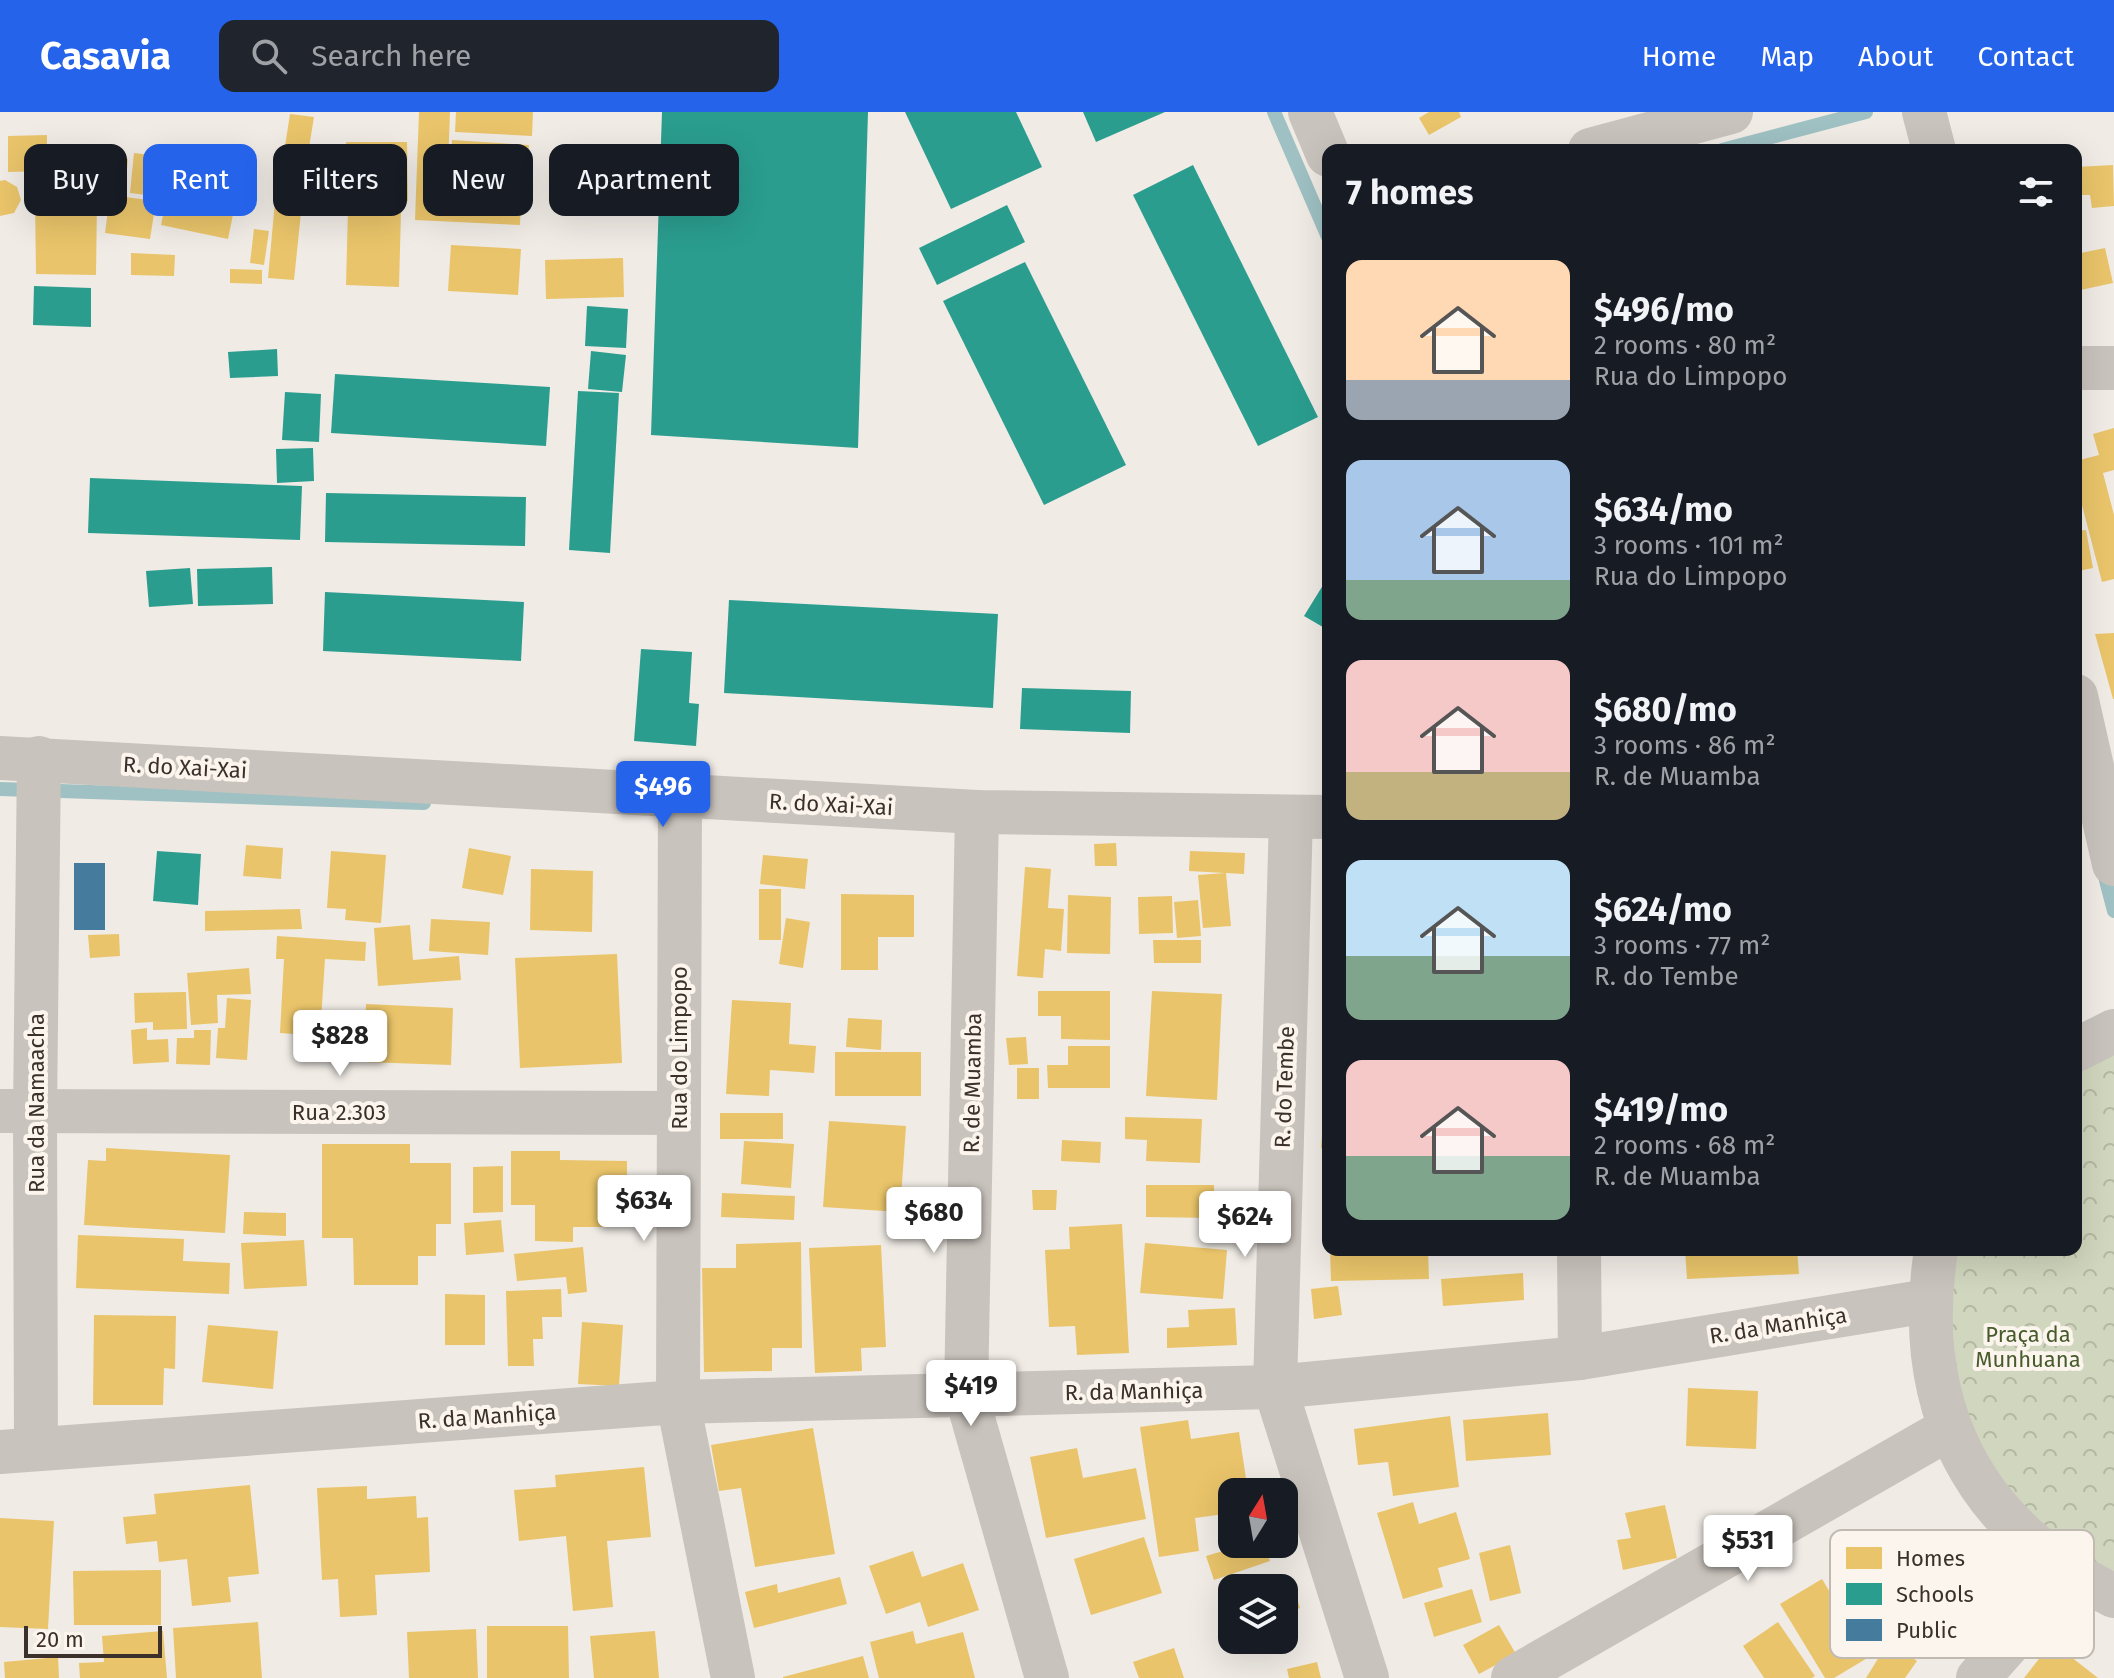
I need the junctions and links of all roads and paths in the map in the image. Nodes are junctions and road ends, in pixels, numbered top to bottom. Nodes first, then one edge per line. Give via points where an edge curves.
1 (1310, 112) edge
2 (1731, 112) edge
3 (1924, 112) edge
4 (1323, 144) edge
5 (1612, 144) edge
6 (1932, 144) edge
7 (2082, 368) edge
8 (2114, 368) edge
9 (2082, 723) edge
10 (20, 758) edge
11 (680, 796) junction
12 (977, 812) junction
13 (1310, 817) edge
14 (2114, 864) edge
15 (2114, 1031) edge
16 (2082, 1047) edge
17 (17, 1112) edge
18 (679, 1113) junction
19 (1579, 1256) edge
20 (1935, 1256) edge
21 (1928, 1301) junction
22 (1580, 1358) junction
23 (1275, 1387) junction
24 (966, 1394) junction
25 (678, 1402) junction
26 (1950, 1428) junction
27 (18, 1450) edge
28 (2016, 1530) edge
29 (2094, 1586) edge
30 (2114, 1596) edge
31 (1996, 1658) edge
32 (733, 1678) edge
33 (1047, 1678) edge
34 (1367, 1678) edge
35 (1513, 1678) edge
36 (1978, 1678) edge

1 - 4 street
2 - 5 street
3 - 6 street
7 - 8 street
9 - 14 street
10 - 11 street, R. do Xai-Xai
10 - 17 street, Rua da Namaacha
11 - 12 street, R. do Xai-Xai
11 - 18 street, Rua do Limpopo
12 - 13 street, R. do Xai-Xai
12 - 24 street, R. de Muamba
13 - 23 street, R. do Tembe
15 - 16 street
17 - 18 street, Rua 2.303
17 - 27 street, Rua da Namaacha
18 - 25 street, Rua do Limpopo
19 - 22 street
20 - 21 street
21 - 22 street, R. da Manhiça
21 - 26 street via 1932,1366
22 - 23 street, R. da Manhiça
23 - 24 street, R. da Manhiça
23 - 34 street, R. do Tembe
24 - 25 street, R. da Manhiça
24 - 33 street, R. de Muamba
25 - 27 street, R. da Manhiça
25 - 32 street, Rua do Limpopo
26 - 28 street via 1990,1498
26 - 35 street
29 - 30 street
31 - 36 street

